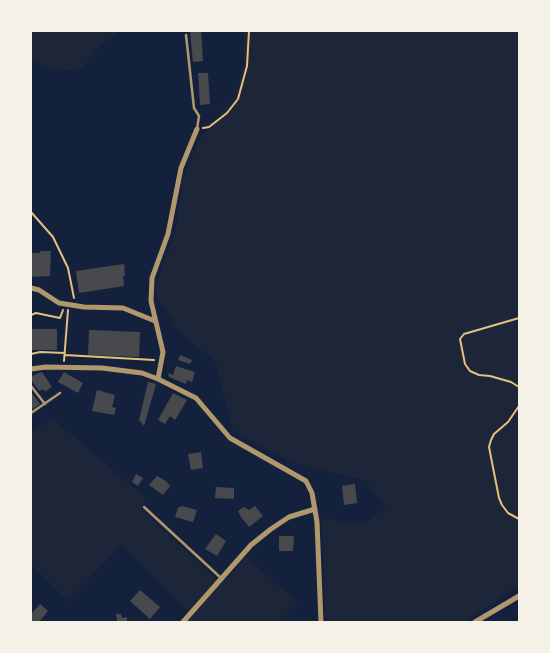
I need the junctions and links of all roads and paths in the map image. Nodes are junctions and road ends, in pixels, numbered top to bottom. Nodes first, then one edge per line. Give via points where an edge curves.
1 (249, 31) edge
2 (186, 35) dead end
3 (197, 129) junction
4 (31, 212) edge
5 (31, 288) edge
6 (70, 307) junction
7 (31, 315) edge
8 (519, 318) edge
9 (155, 321) junction
10 (31, 354) edge
11 (65, 354) junction
12 (162, 361) junction
13 (64, 367) junction
14 (31, 369) edge
15 (158, 378) junction
16 (31, 386) edge
17 (519, 387) edge
18 (60, 393) dead end
19 (45, 404) junction
20 (519, 406) edge
21 (31, 413) edge
22 (144, 507) dead end
23 (315, 509) junction
24 (519, 520) edge
25 (221, 578) junction
26 (519, 596) edge
27 (183, 622) edge
28 (321, 622) edge
29 (475, 622) edge

1 - 3 path via 247,66 238,99 209,127
2 - 3 lane via 194,108 199,116
3 - 9 street via 182,162 168,234 152,278
4 - 6 path via 53,237 68,268 72,280
5 - 6 street
6 - 7 path via 63,310 60,318 36,312
6 - 9 street via 122,308
6 - 11 path
8 - 17 path via 464,334 460,340 465,364 470,371
9 - 12 street via 163,352
10 - 11 path
11 - 12 path
11 - 13 path
12 - 15 street
13 - 14 street
13 - 15 street via 123,370
15 - 23 street via 196,398 237,443 306,481
16 - 19 lane
18 - 19 lane
19 - 21 lane
20 - 24 path via 494,434 490,448 499,498 508,512
22 - 25 lane
23 - 25 street via 295,515 271,529 246,549
23 - 28 street
25 - 27 street
26 - 29 street

